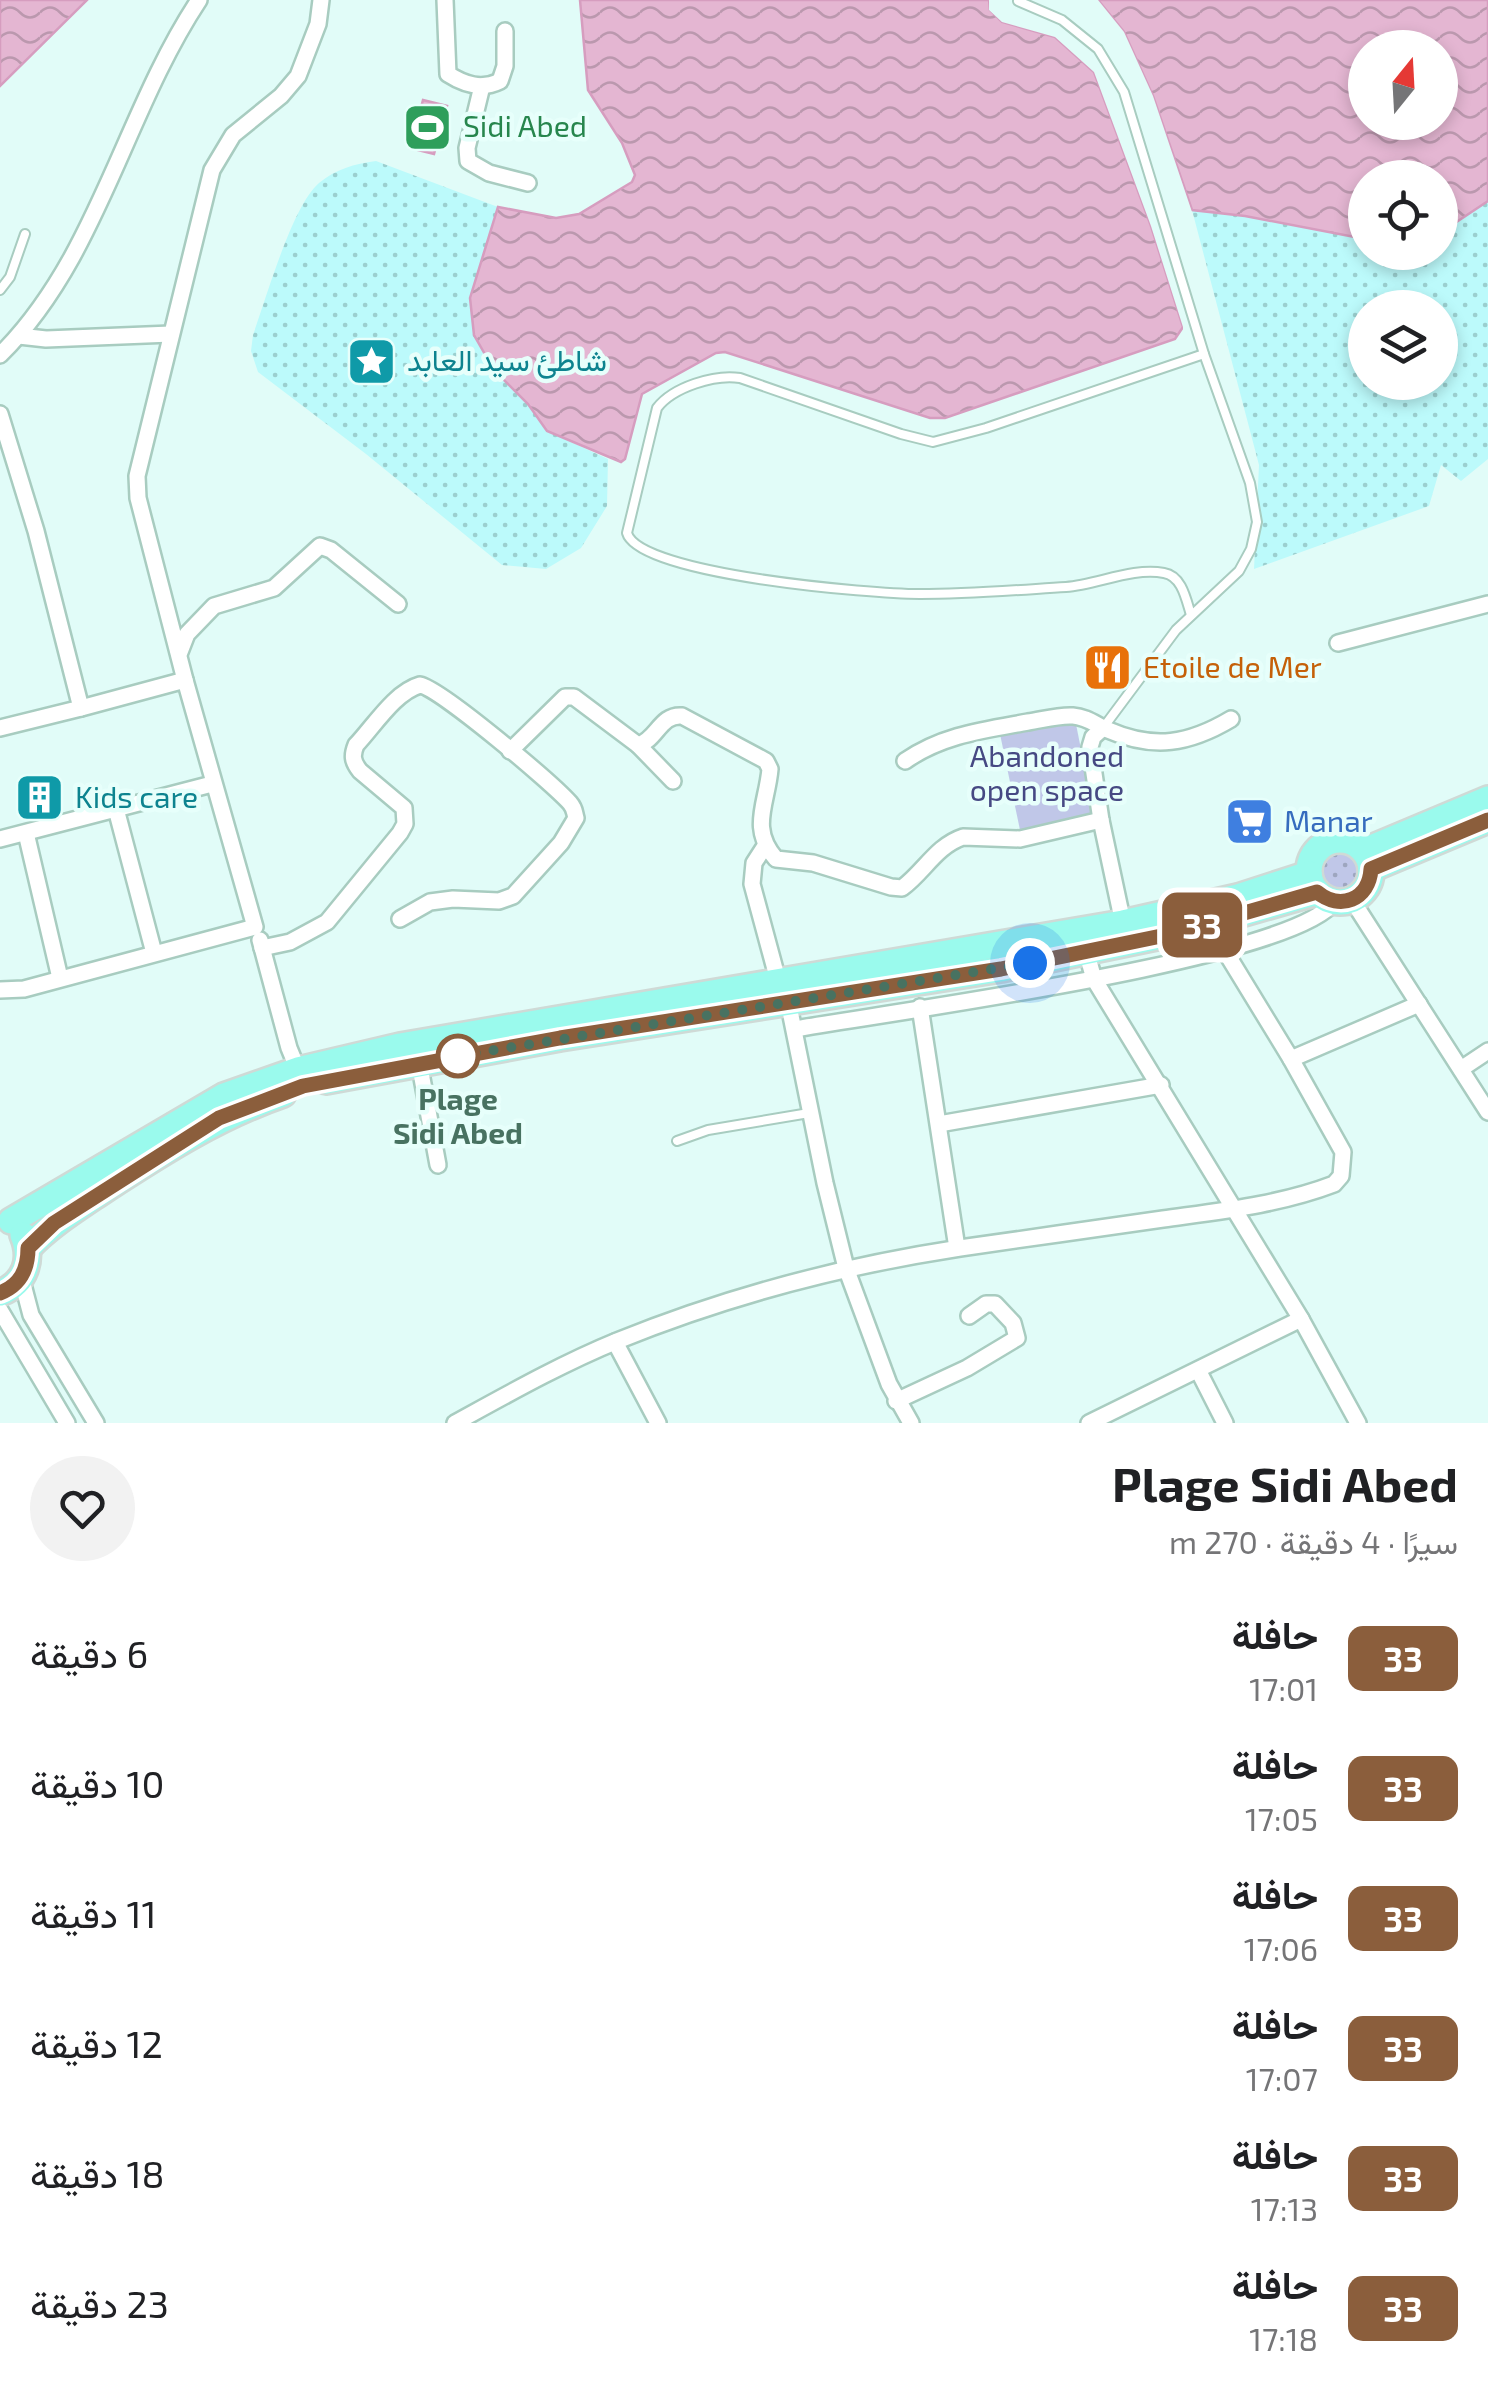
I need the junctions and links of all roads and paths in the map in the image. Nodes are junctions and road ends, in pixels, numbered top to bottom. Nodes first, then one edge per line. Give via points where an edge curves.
1 (199, 0) edge
2 (321, 0) edge
3 (445, 0) edge
4 (1018, 1) edge
5 (505, 30) dead end
6 (482, 86) junction
7 (528, 184) dead end
8 (25, 234) dead end
9 (0, 290) edge
10 (171, 334) junction
11 (11, 341) edge
12 (1204, 354) junction
13 (0, 355) edge
14 (0, 414) edge
15 (398, 604) dead end
16 (1488, 604) edge
17 (1191, 614) junction
18 (1338, 644) dead end
19 (180, 652) junction
20 (185, 680) junction
21 (81, 708) junction
22 (1231, 719) dead end
23 (0, 728) edge
24 (1103, 728) junction
25 (638, 745) junction
26 (510, 751) junction
27 (905, 761) dead end
28 (672, 781) dead end
29 (212, 784) junction
30 (1488, 799) edge
31 (116, 809) junction
32 (1101, 820) junction
33 (1488, 820) edge
34 (26, 833) junction
35 (0, 839) edge
36 (765, 846) junction
37 (1368, 860) junction
38 (1328, 892) junction
39 (400, 919) dead end
40 (1123, 923) junction
41 (255, 927) junction
42 (262, 948) junction
43 (1225, 951) junction
44 (1086, 952) junction
45 (154, 953) junction
46 (60, 978) junction
47 (1094, 979) junction
48 (0, 990) edge
49 (784, 992) junction
50 (1420, 1004) junction
51 (920, 1007) junction
52 (795, 1029) junction
53 (1488, 1051) edge
54 (1291, 1059) junction
55 (418, 1062) junction
56 (1461, 1069) junction
57 (298, 1070) junction
58 (1161, 1085) junction
59 (1488, 1112) edge
60 (810, 1113) junction
61 (939, 1124) junction
62 (677, 1141) dead end
63 (438, 1165) dead end
64 (1235, 1210) junction
65 (5, 1219) edge
66 (28, 1248) junction
67 (957, 1248) junction
68 (846, 1268) junction
69 (10, 1285) edge
70 (0, 1310) edge
71 (969, 1316) dead end
72 (1300, 1320) junction
73 (614, 1342) junction
74 (1198, 1370) junction
75 (896, 1400) junction
76 (67, 1423) edge
77 (96, 1423) edge
78 (454, 1423) edge
79 (658, 1423) edge
80 (911, 1423) edge
81 (1089, 1423) edge
82 (1226, 1423) edge
83 (1358, 1423) edge

1 - 11 street via 65,272
2 - 10 street via 298,76 233,136 212,170
3 - 6 street via 448,74
4 - 12 lane via 1062,20 1098,50 1124,92
5 - 6 street via 504,74
6 - 7 street via 468,161
8 - 9 lane
10 - 11 street
10 - 19 street via 137,476
11 - 13 street
12 - 17 lane via 1250,483 1257,522 1239,571
12 - 17 lane via 933,442 740,378 713,378 669,396 658,408 627,533 656,556 844,590 1072,587 1168,573 1179,581
14 - 21 street
15 - 19 street via 320,546 274,588 214,606
16 - 18 street
17 - 24 lane
19 - 20 street
20 - 21 street
20 - 29 street
21 - 23 street
22 - 24 street via 1185,741 1162,744
24 - 27 street via 1060,716 967,733
24 - 32 street via 1090,748
25 - 26 street via 565,697
25 - 28 street
25 - 36 street via 667,718 682,716 760,756 770,769 761,820
26 - 39 street via 574,808 572,829 513,896 430,902
26 - 42 street via 430,687 409,688 356,744 353,758 404,808 400,834 322,926
29 - 31 street
29 - 41 street
30 - 37 main road
31 - 34 street
31 - 45 street
32 - 36 street via 1020,839 955,840 902,888 776,859
32 - 40 street
33 - 37 main road
34 - 35 street
34 - 46 street
36 - 49 street via 752,884
37 - 38 main road via 1367,887
37 - 38 main road via 1347,841 1328,842 1313,855
38 - 40 main road via 1238,897
38 - 43 street via 1318,917
38 - 44 main road
38 - 50 street
40 - 49 main road
41 - 42 street
41 - 45 street
42 - 57 street
43 - 47 street
43 - 54 street
44 - 47 street
44 - 49 main road via 1001,969
45 - 46 street
46 - 48 street
47 - 51 street
47 - 58 street
49 - 52 street
49 - 55 main road
49 - 57 main road via 400,1046
50 - 54 street
50 - 56 street
51 - 52 street
51 - 61 street
52 - 60 street
53 - 56 street
54 - 64 street via 1343,1152 1341,1176 1321,1189
55 - 63 street
55 - 66 main road via 303,1086 219,1118 54,1223
56 - 59 street
57 - 65 main road via 224,1096
58 - 61 street
58 - 64 street
60 - 62 lane
60 - 68 street
61 - 67 street
64 - 67 street
64 - 72 street
65 - 66 main road
66 - 69 main road via 28,1260
67 - 68 street
68 - 73 street via 712,1305
68 - 75 street
69 - 77 street
70 - 76 street
71 - 75 street via 995,1304 1017,1338
72 - 74 street
72 - 83 street
73 - 78 street
73 - 79 street
74 - 81 street
74 - 82 street
75 - 80 street

